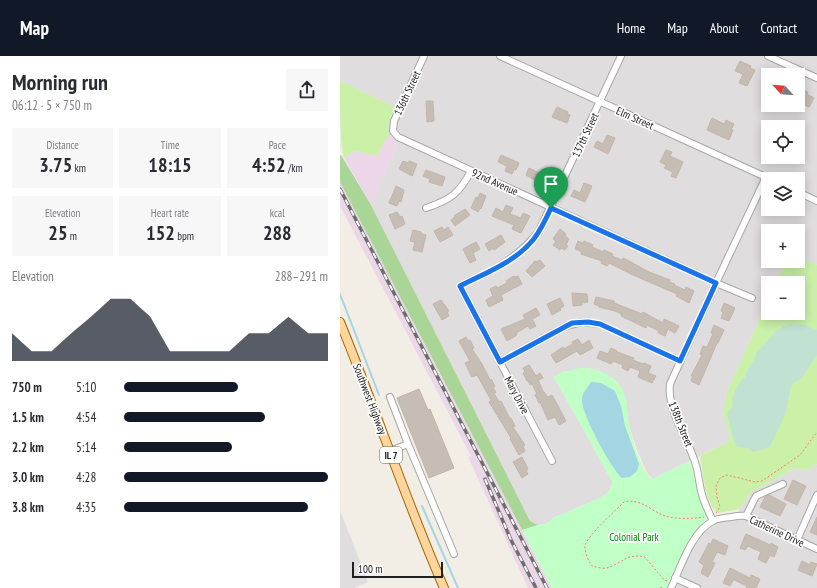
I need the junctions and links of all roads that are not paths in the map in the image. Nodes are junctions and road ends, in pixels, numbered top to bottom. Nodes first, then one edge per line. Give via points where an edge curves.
1 (424, 56) edge
2 (500, 56) edge
3 (621, 56) edge
4 (768, 56) edge
5 (817, 78) edge
6 (600, 102) junction
7 (394, 131) joint
8 (471, 171) junction
9 (761, 175) edge
10 (761, 192) edge
11 (805, 195) edge
12 (817, 201) edge
13 (426, 208) dead end
14 (551, 208) junction
15 (716, 283) junction
16 (460, 286) joint
17 (752, 298) dead end
18 (340, 322) edge
19 (680, 361) junction
20 (500, 362) junction
21 (390, 397) dead end
22 (408, 444) junction
23 (390, 451) junction
24 (552, 461) dead end
25 (783, 484) dead end
26 (817, 495) edge
27 (746, 516) junction
28 (712, 518) junction
29 (797, 540) junction
30 (817, 549) edge
31 (454, 554) dead end
32 (673, 583) edge
33 (444, 588) edge
34 (697, 588) edge

1 - 7 street, 136th Street via 396,116
2 - 6 street, Elm Street
3 - 6 street, 137th Street
4 - 5 street
6 - 9 street, Elm Street
6 - 14 street, 137th Street
7 - 8 street, 92nd Avenue via 400,139
8 - 13 street via 454,195
8 - 14 street, 92nd Avenue
10 - 15 street, 138th Street
11 - 12 street
14 - 15 street, 92nd Avenue
14 - 16 street, 137th Street via 539,231 522,250 505,263
15 - 17 street, 92nd Avenue
15 - 19 street, 138th Street
16 - 20 street, Mary Drive
18 - 23 main road, Southwest Highway / IL 7
19 - 20 street via 600,324 582,322 566,326
19 - 28 street, 138th Street via 670,384 670,399 696,464 703,498
20 - 24 street, Mary Drive
21 - 22 street
22 - 23 street
22 - 31 street
23 - 33 main road, Southwest Highway / IL 7
25 - 27 street via 756,496
26 - 29 street
27 - 28 street, Catherine Drive
27 - 29 street, Catherine Drive
28 - 32 street via 696,534
29 - 30 street, Catherine Drive
32 - 34 street

